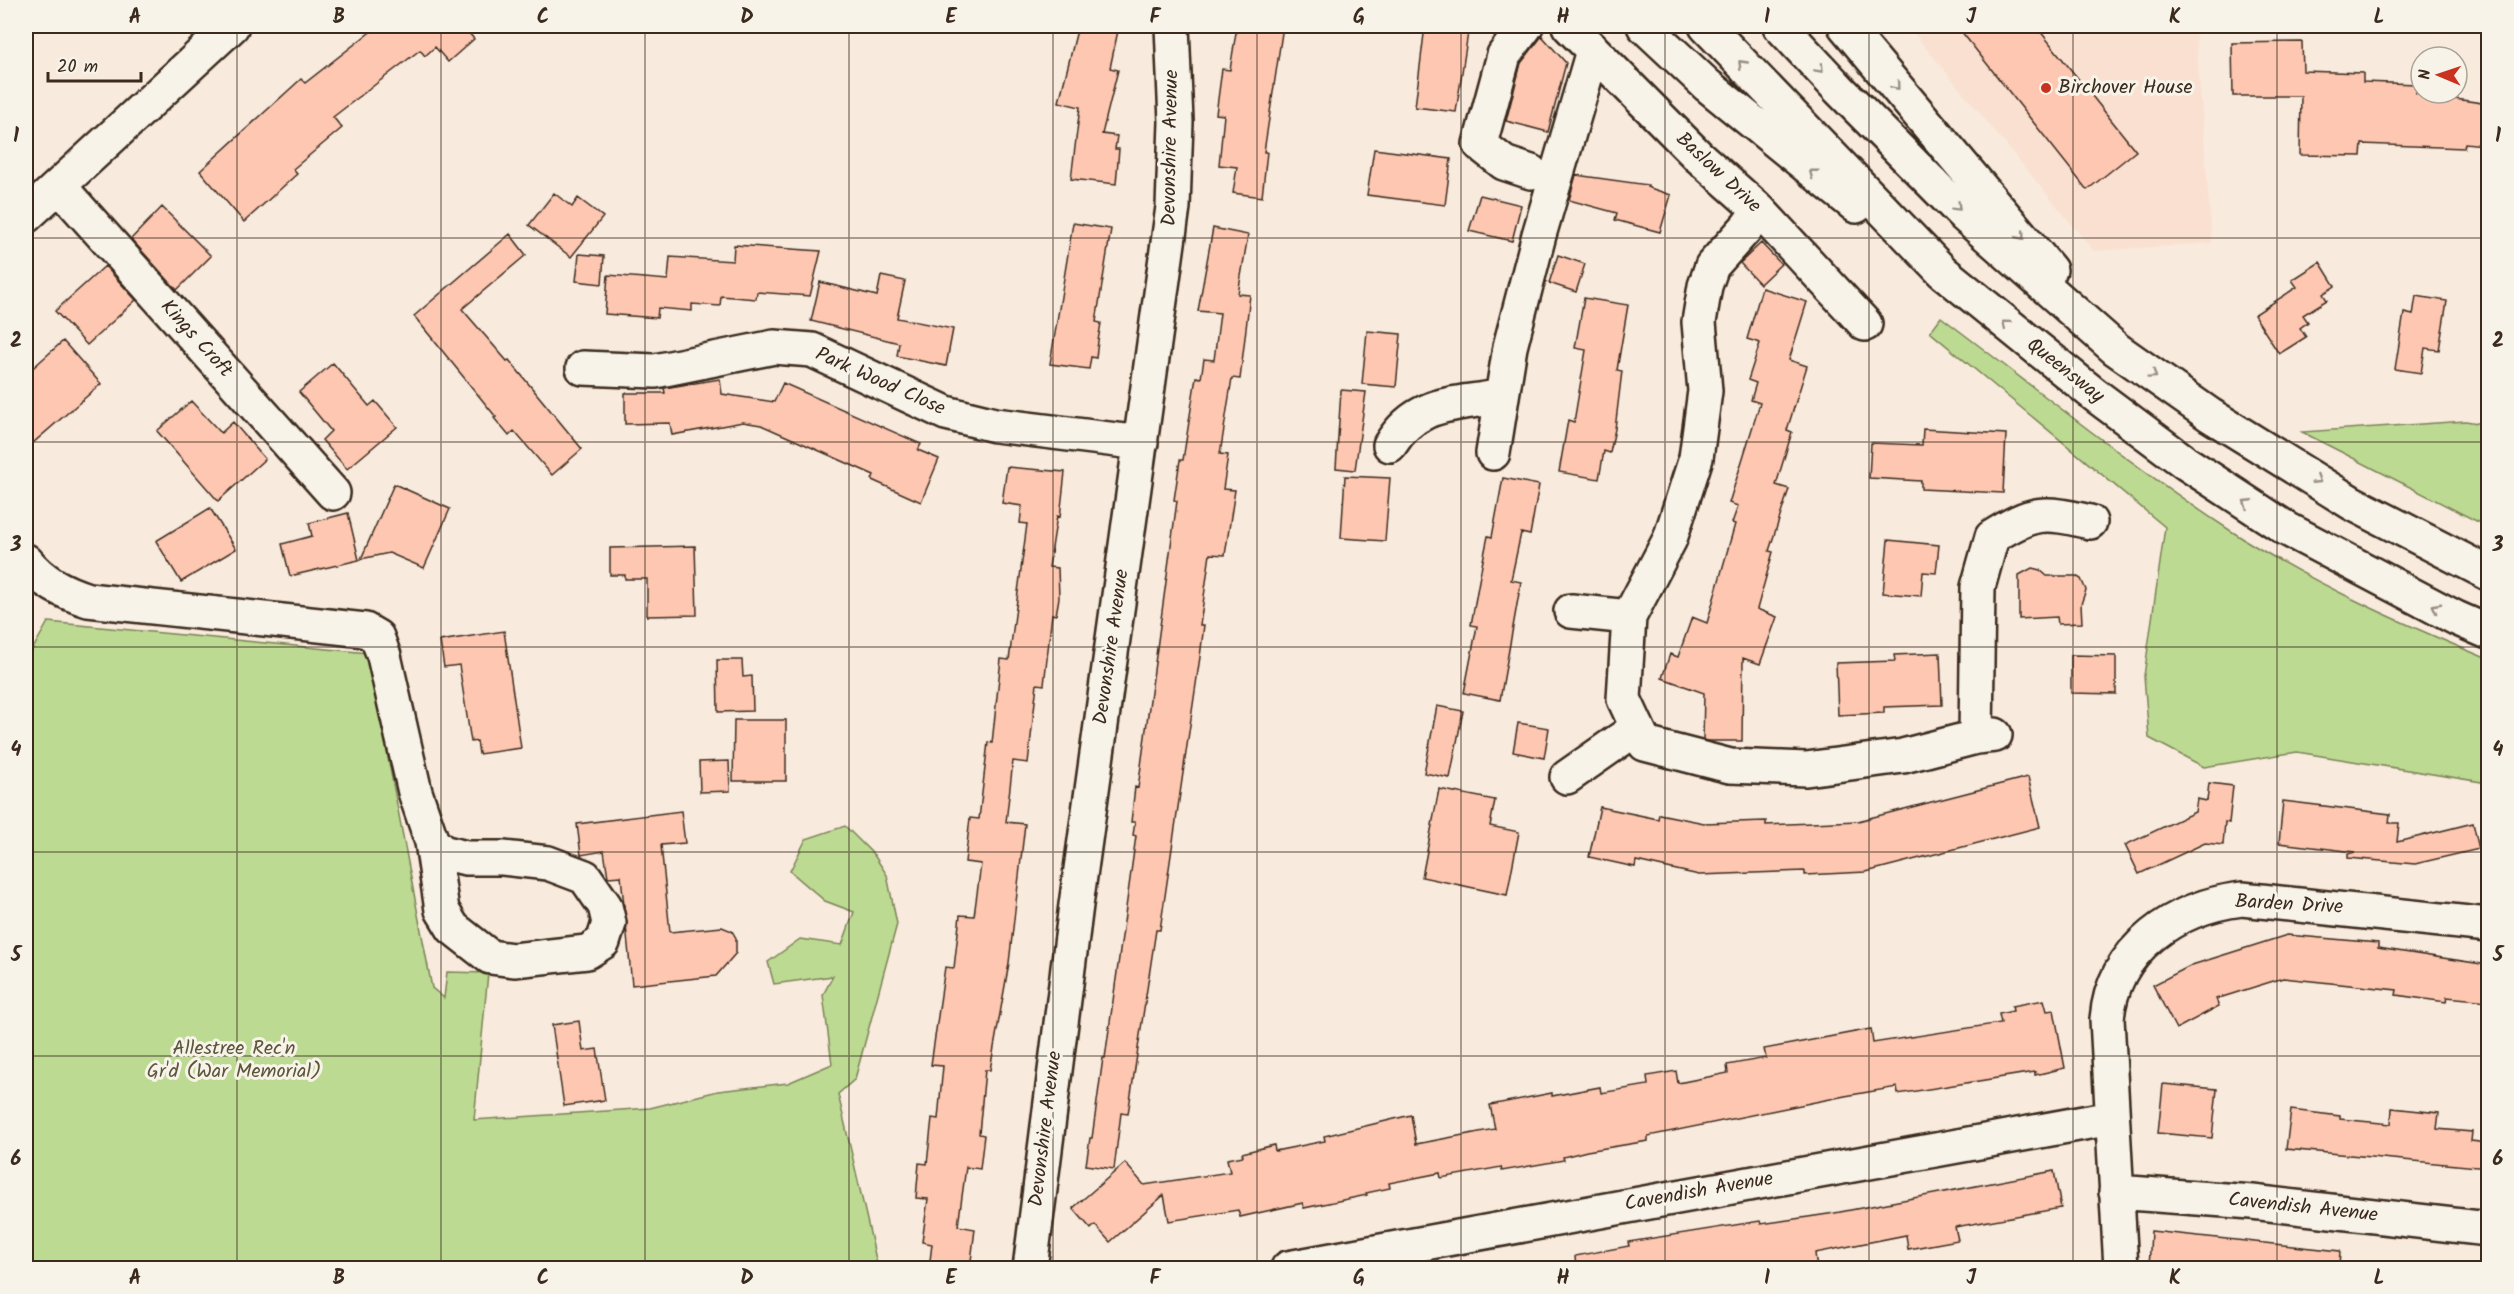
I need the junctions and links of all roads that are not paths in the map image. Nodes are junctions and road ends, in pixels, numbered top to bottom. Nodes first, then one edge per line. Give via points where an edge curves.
1 (232, 26) edge
2 (1172, 26) edge
3 (1526, 26) edge
4 (1569, 26) edge
5 (1644, 26) edge
6 (1706, 26) edge
7 (1780, 26) edge
8 (1845, 26) edge
9 (1593, 51) junction
10 (1531, 172) dead end
11 (59, 186) junction
12 (1759, 210) junction
13 (26, 216) edge
14 (1943, 272) junction
15 (1865, 324) dead end
16 (2116, 349) junction
17 (583, 369) dead end
18 (1502, 396) junction
19 (1141, 443) junction
20 (1390, 445) dead end
21 (1493, 453) dead end
22 (333, 493) dead end
23 (2090, 522) dead end
24 (26, 561) edge
25 (2488, 573) edge
26 (1572, 610) dead end
27 (1629, 617) junction
28 (2488, 632) edge
29 (1638, 728) junction
30 (1567, 777) dead end
31 (432, 842) junction
32 (2488, 925) edge
33 (2111, 1118) junction
34 (2116, 1192) junction
35 (2488, 1229) edge
36 (1030, 1269) edge
37 (1288, 1269) edge
38 (2121, 1269) edge

1 - 11 main road
2 - 19 main road, Devonshire Avenue via 1176,122 1173,207
3 - 10 main road via 1504,55 1472,144 1504,163
4 - 9 main road, Baslow Drive
14 -> 5 main road via 1707,86
14 -> 6 main road, Queensway
7 -> 16 main road via 1964,215
8 -> 16 main road
9 - 12 main road, Baslow Drive via 1698,156
9 - 18 main road via 1536,246 1510,347
11 - 13 main road
11 - 22 main road, Kings Croft
12 - 15 main road, Baslow Drive
12 - 27 main road via 1712,266 1705,286 1699,322 1705,391 1696,458 1670,539
28 -> 14 main road, Queensway via 2286,529 2195,469 2095,395
16 -> 25 main road via 2210,415 2352,503
17 - 19 main road, Park Wood Close via 655,371 774,347 812,350 946,413 995,425
18 - 20 main road via 1432,407 1414,416
18 - 21 main road
19 - 36 main road, Devonshire Avenue via 1074,917
23 - 29 main road via 2056,514 2022,518 1992,537 1978,587 1985,736 1903,756 1806,769 1730,766 1645,744
24 - 31 main road via 50,584 88,600 364,630 377,638 415,792
26 - 27 main road
27 - 29 main road via 1624,699
29 - 30 main road
31 - 31 main road via 442,852 466,858 548,863 585,877 605,906 609,923 603,942 587,952 553,958 490,957 453,928 442,910
32 - 33 main road, Barden Drive via 2250,899 2224,901 2184,915 2136,949 2114,985 2107,1019
33 - 34 main road, Barden Drive
33 - 37 main road, Cavendish Avenue
34 - 35 main road, Cavendish Avenue via 2252,1202
34 - 38 main road, Barden Drive

